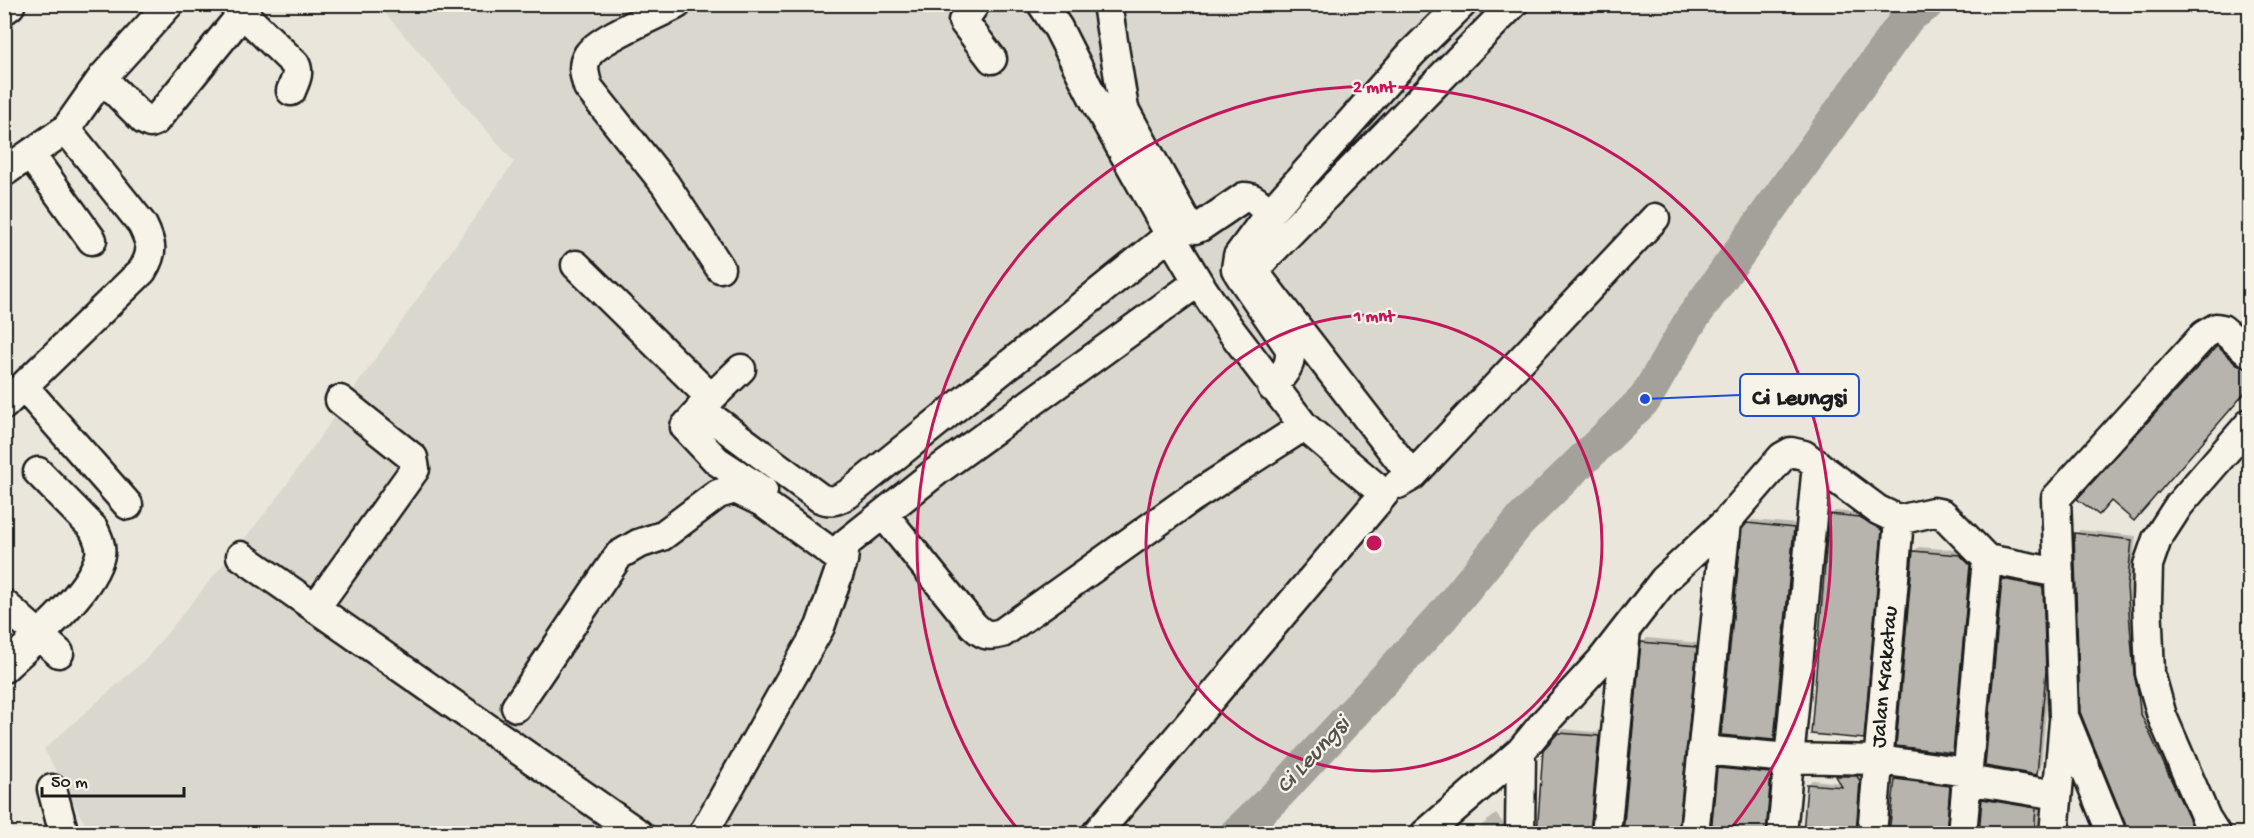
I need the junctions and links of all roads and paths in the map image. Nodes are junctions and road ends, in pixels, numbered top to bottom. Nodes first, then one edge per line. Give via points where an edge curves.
1 (8, 4) edge
2 (169, 4) edge
3 (677, 4) edge
4 (1042, 4) edge
5 (1107, 4) edge
6 (1462, 4) edge
7 (1513, 4) edge
8 (4, 8) edge
9 (238, 9) edge
10 (962, 10) edge
11 (1412, 53) junction
12 (992, 59) dead end
13 (102, 78) junction
14 (1441, 78) junction
15 (291, 91) dead end
16 (66, 129) junction
17 (30, 154) junction
18 (4, 172) edge
19 (1269, 214) junction
20 (1655, 218) dead end
21 (1170, 235) junction
22 (92, 240) dead end
23 (576, 265) dead end
24 (720, 268) dead end
25 (1198, 282) junction
26 (2244, 339) edge
27 (741, 369) dead end
28 (1272, 387) junction
29 (14, 396) edge
30 (340, 399) dead end
31 (706, 403) junction
32 (2250, 423) edge
33 (1304, 426) junction
34 (1817, 464) junction
35 (38, 472) dead end
36 (1412, 476) junction
37 (1383, 494) junction
38 (128, 506) dead end
39 (884, 515) junction
40 (1899, 520) junction
41 (1726, 522) junction
42 (844, 553) junction
43 (241, 556) dead end
44 (1987, 559) junction
45 (2059, 573) junction
46 (4, 604) edge
47 (316, 608) junction
48 (1626, 630) junction
49 (37, 635) junction
50 (59, 653) dead end
51 (4, 668) edge
52 (516, 707) dead end
53 (2064, 716) junction
54 (1702, 750) junction
55 (1521, 751) junction
56 (1789, 758) junction
57 (1879, 760) junction
58 (1967, 776) junction
59 (52, 789) dead end
60 (2057, 795) junction
61 (64, 834) edge
62 (639, 834) edge
63 (703, 834) edge
64 (1096, 834) edge
65 (1425, 834) edge
66 (1520, 834) edge
67 (1606, 834) edge
68 (1694, 834) edge
69 (1782, 834) edge
70 (1872, 834) edge
71 (1962, 834) edge
72 (2054, 834) edge
73 (2112, 834) edge
74 (2216, 834) edge

1 - 8 main road
2 - 13 street
3 - 24 street via 601,44 588,56 583,70 588,87 665,184
4 - 21 street
5 - 19 street via 1124,109 1187,222 1195,229 1200,227 1244,197 1255,200
6 - 11 street
7 - 14 street
9 - 13 street via 155,121 144,120
9 - 15 street via 295,64 298,75
10 - 12 street
11 - 14 street
11 - 19 street
13 - 16 street
14 - 36 street via 1258,267 1259,278
16 - 17 street
16 - 29 street via 142,224 151,256 142,271
17 - 18 street
17 - 22 street
19 - 28 street via 1243,246 1236,269 1289,347 1292,359
20 - 36 street
21 - 25 street
21 - 31 street via 836,501 820,498
23 - 31 street
25 - 28 street
25 - 39 street via 937,471
26 - 45 street via 2216,328 2204,335 2060,492 2055,503
27 - 31 street
28 - 33 street
29 - 38 street
30 - 47 street via 412,458 415,469
31 - 42 street via 685,429 717,461
32 - 74 street via 2179,505 2157,539 2148,565 2150,674 2162,716
33 - 37 street
33 - 39 street via 1190,499 1002,633 991,636 973,625
34 - 40 street via 1878,510
34 - 41 street via 1798,453 1782,457
34 - 56 street
35 - 49 street via 86,519 98,538 100,554 89,579 71,604
36 - 37 street
37 - 64 street
39 - 42 street
40 - 44 street via 1933,512 1943,514
40 - 57 street, Jalan Krakatau
41 - 48 street via 1664,580
41 - 54 street
42 - 52 street via 735,489 718,494 662,536 619,555
42 - 63 street via 820,627
43 - 47 street
44 - 45 street
44 - 58 street
45 - 53 street
46 - 49 street
47 - 62 street
48 - 55 street
48 - 67 street
49 - 50 street
49 - 51 street
53 - 60 street
53 - 73 street
54 - 56 street
54 - 68 street
55 - 65 street
55 - 66 street
56 - 57 street
56 - 69 street
57 - 58 street
57 - 70 street, Jalan Krakatau
58 - 60 street
58 - 71 street
59 - 61 street
60 - 72 street

